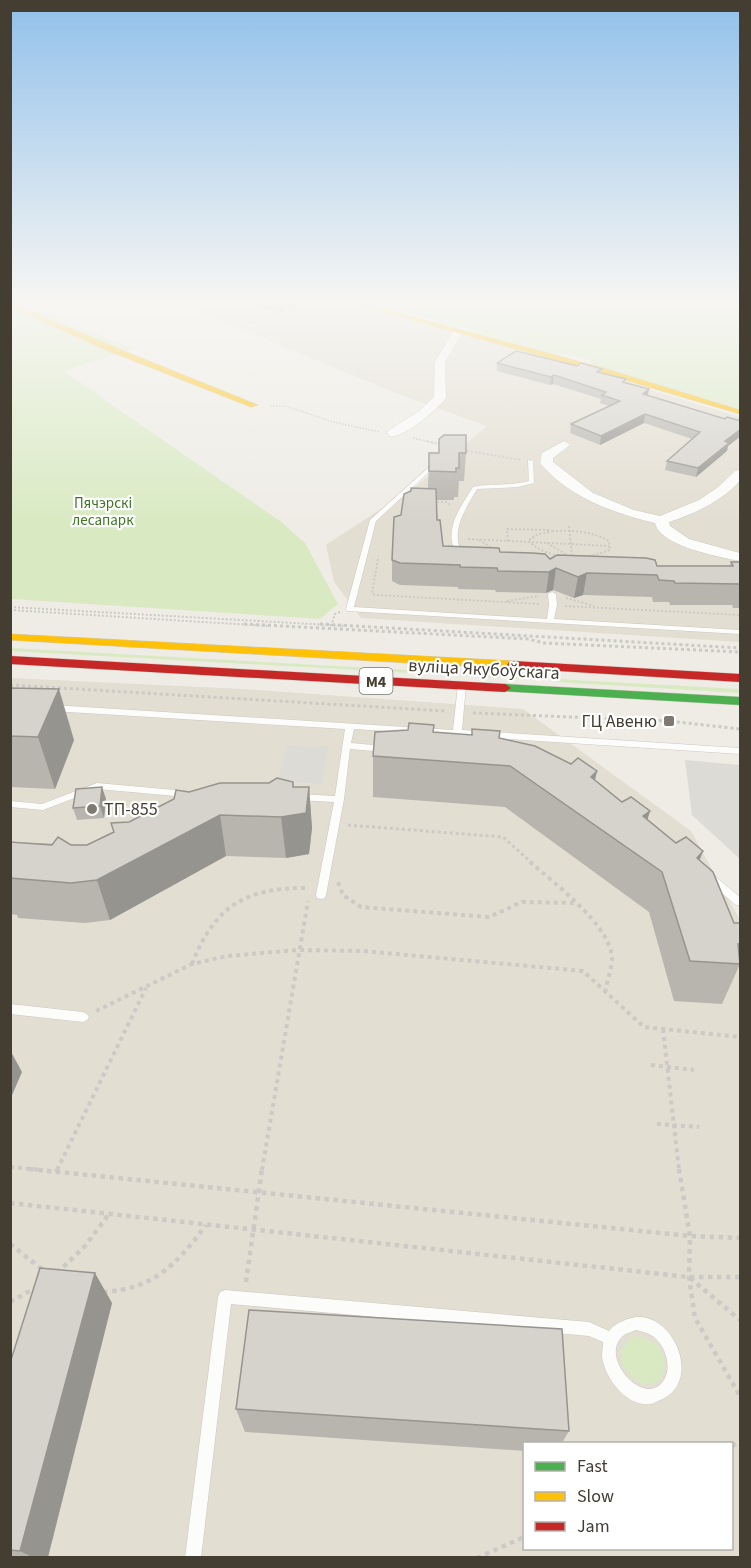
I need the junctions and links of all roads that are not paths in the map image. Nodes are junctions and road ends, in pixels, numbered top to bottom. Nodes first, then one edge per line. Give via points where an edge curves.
1 (176, 374) edge
2 (440, 374) edge
3 (614, 374) edge
4 (254, 405) road end
5 (741, 412) edge
6 (393, 433) road end
7 (564, 445) dead end
8 (453, 447) edge
9 (530, 461) road end
10 (741, 474) edge
11 (661, 519) junction
12 (468, 554) edge
13 (741, 557) edge
14 (552, 594) road end
15 (550, 621) junction
16 (741, 632) edge
17 (10, 637) edge
18 (10, 660) edge
19 (741, 678) edge
20 (462, 686) junction
21 (741, 701) edge
22 (46, 707) edge
23 (350, 726) junction
24 (457, 733) junction
25 (346, 746) junction
26 (394, 750) edge
27 (741, 750) edge
28 (199, 795) edge
29 (286, 796) edge
30 (339, 799) junction
31 (10, 804) edge
32 (697, 868) edge
33 (321, 895) dead end
34 (741, 902) edge
35 (10, 1009) edge
36 (83, 1017) road end
37 (612, 1339) junction
38 (193, 1557) edge

1 - 4 main road
2 - 6 street via 440,398
3 - 5 main road
7 - 11 street via 547,456 546,463 588,496 630,513
8 - 15 lane via 373,520 350,609
9 - 12 lane via 532,482 474,488 457,522 453,543
10 - 11 street via 707,503
11 - 13 street via 663,528 684,542
14 - 15 lane
15 - 16 lane
17 - 19 main road, вуліца Якубоўскага / М4
18 - 20 main road, вуліца Якубоўскага / М4
20 - 21 main road, вуліца Якубоўскага / М4
20 - 24 lane
22 - 23 lane
23 - 24 lane
23 - 25 lane
24 - 27 lane
25 - 26 lane
25 - 30 lane
28 - 31 lane via 97,786 43,807
29 - 30 lane
30 - 33 lane
32 - 34 lane
35 - 36 lane
37 - 37 lane via 617,1330 636,1323 658,1331 675,1364 669,1386 652,1396 630,1391 621,1383 610,1361
37 - 38 lane via 589,1329 225,1297

